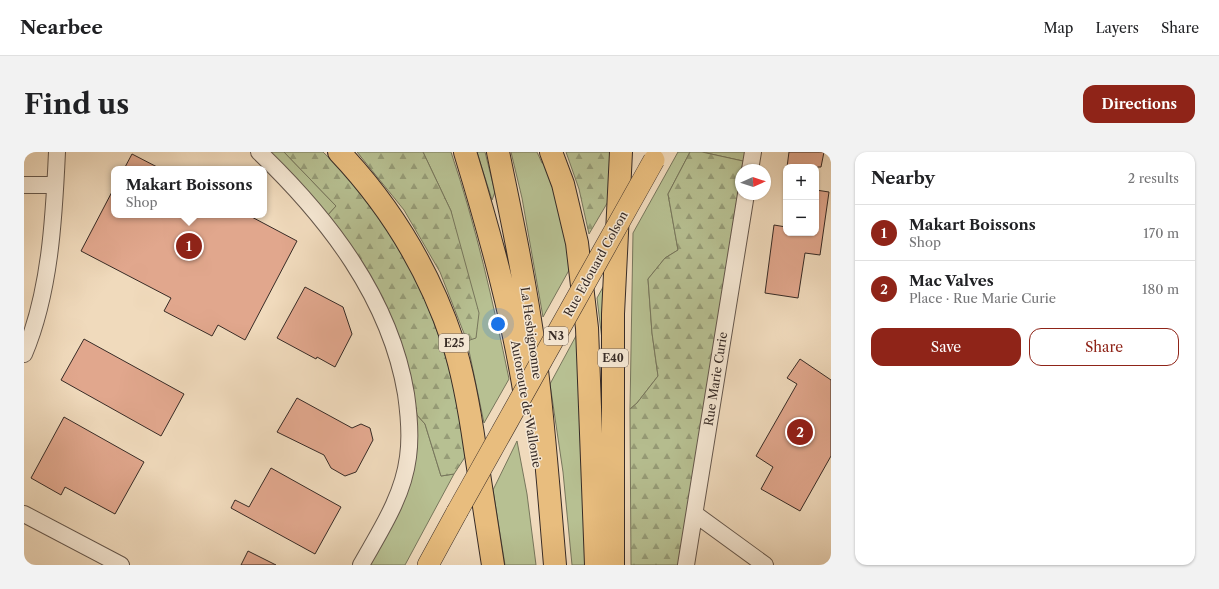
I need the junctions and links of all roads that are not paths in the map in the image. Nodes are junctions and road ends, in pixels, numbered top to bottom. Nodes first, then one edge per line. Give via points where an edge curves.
1 (56, 152) edge
2 (259, 152) edge
3 (339, 152) edge
4 (465, 152) edge
5 (498, 152) edge
6 (551, 152) edge
7 (621, 152) edge
8 (753, 152) edge
9 (656, 156) edge
10 (751, 164) edge
11 (24, 185) edge
12 (54, 185) junction
13 (745, 200) edge
14 (25, 351) edge
15 (24, 514) edge
16 (695, 514) junction
17 (551, 516) junction
18 (121, 565) edge
19 (361, 565) edge
20 (428, 565) edge
21 (493, 565) edge
22 (554, 565) edge
23 (596, 565) edge
24 (613, 565) edge
25 (686, 565) edge
26 (765, 565) edge

1 - 12 street
2 - 19 street via 316,212 365,282 388,327 402,369 410,418 408,458 398,498
3 - 21 highway, E25 via 383,203 409,242 433,290 448,330 468,403
4 - 17 highway, Autoroute de Wallonie via 501,278 519,357 537,470
5 - 17 highway, La Hesbignonne via 522,266 535,353
6 - 23 highway via 563,184 577,243 587,328
7 - 24 highway, E40 via 613,314
8 - 10 street
9 - 20 main road, Rue Edouard Colson / N3, bridge
11 - 12 street
12 - 14 street via 50,252 34,330
13 - 16 street, Rue Marie Curie
15 - 18 street
16 - 25 street, Rue Marie Curie
16 - 26 street
17 - 22 highway

